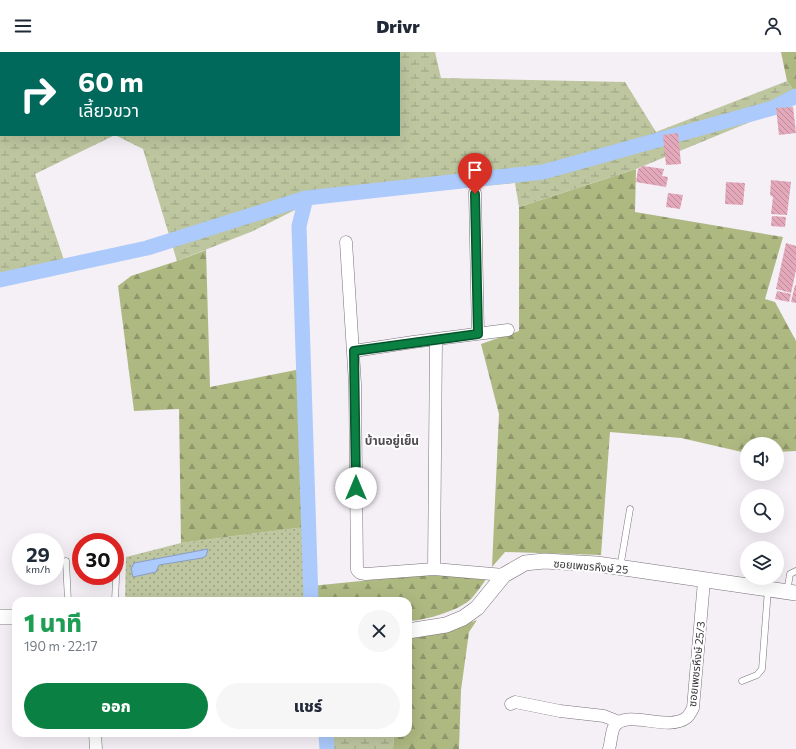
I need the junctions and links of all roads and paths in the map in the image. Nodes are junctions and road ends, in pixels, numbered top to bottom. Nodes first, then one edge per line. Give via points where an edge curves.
1 (475, 194) dead end
2 (346, 242) dead end
3 (508, 330) dead end
4 (478, 334) junction
5 (436, 339) junction
6 (354, 351) junction
7 (630, 509) dead end
8 (66, 561) dead end
9 (620, 568) junction
10 (434, 569) junction
11 (796, 571) edge
12 (504, 575) junction
13 (704, 580) junction
14 (115, 585) edge
15 (768, 589) junction
16 (792, 593) edge
17 (68, 597) edge
18 (114, 597) edge
19 (0, 617) edge
20 (12, 617) edge
21 (412, 630) edge
22 (742, 681) dead end
23 (511, 704) dead end
24 (619, 722) junction
25 (95, 737) edge
26 (96, 749) edge
27 (609, 749) edge

1 - 4 street
2 - 6 street
3 - 4 street
4 - 5 street
5 - 6 street
5 - 10 street
6 - 10 street via 357,570 366,574
7 - 9 lane
8 - 17 lane
9 - 12 street, ซอยเพชรหึงษ์ 25 via 544,561 525,563
9 - 13 street, ซอยเพชรหึงษ์ 25
10 - 12 street
11 - 16 lane via 790,574
12 - 21 street, ซอยเพชรหึงษ์ 25 via 478,608 463,618 446,625
13 - 15 street, ซอยเพชรหึงษ์ 25
13 - 24 street, ซอยเพชรหึงษ์ 25/3 via 694,708 681,721 669,724 628,719
14 - 18 lane
15 - 16 street, ซอยเพชรหึงษ์ 25
15 - 22 lane via 762,669 757,675
19 - 20 street
23 - 24 street via 515,702 604,716
24 - 27 street via 613,728
25 - 26 street

